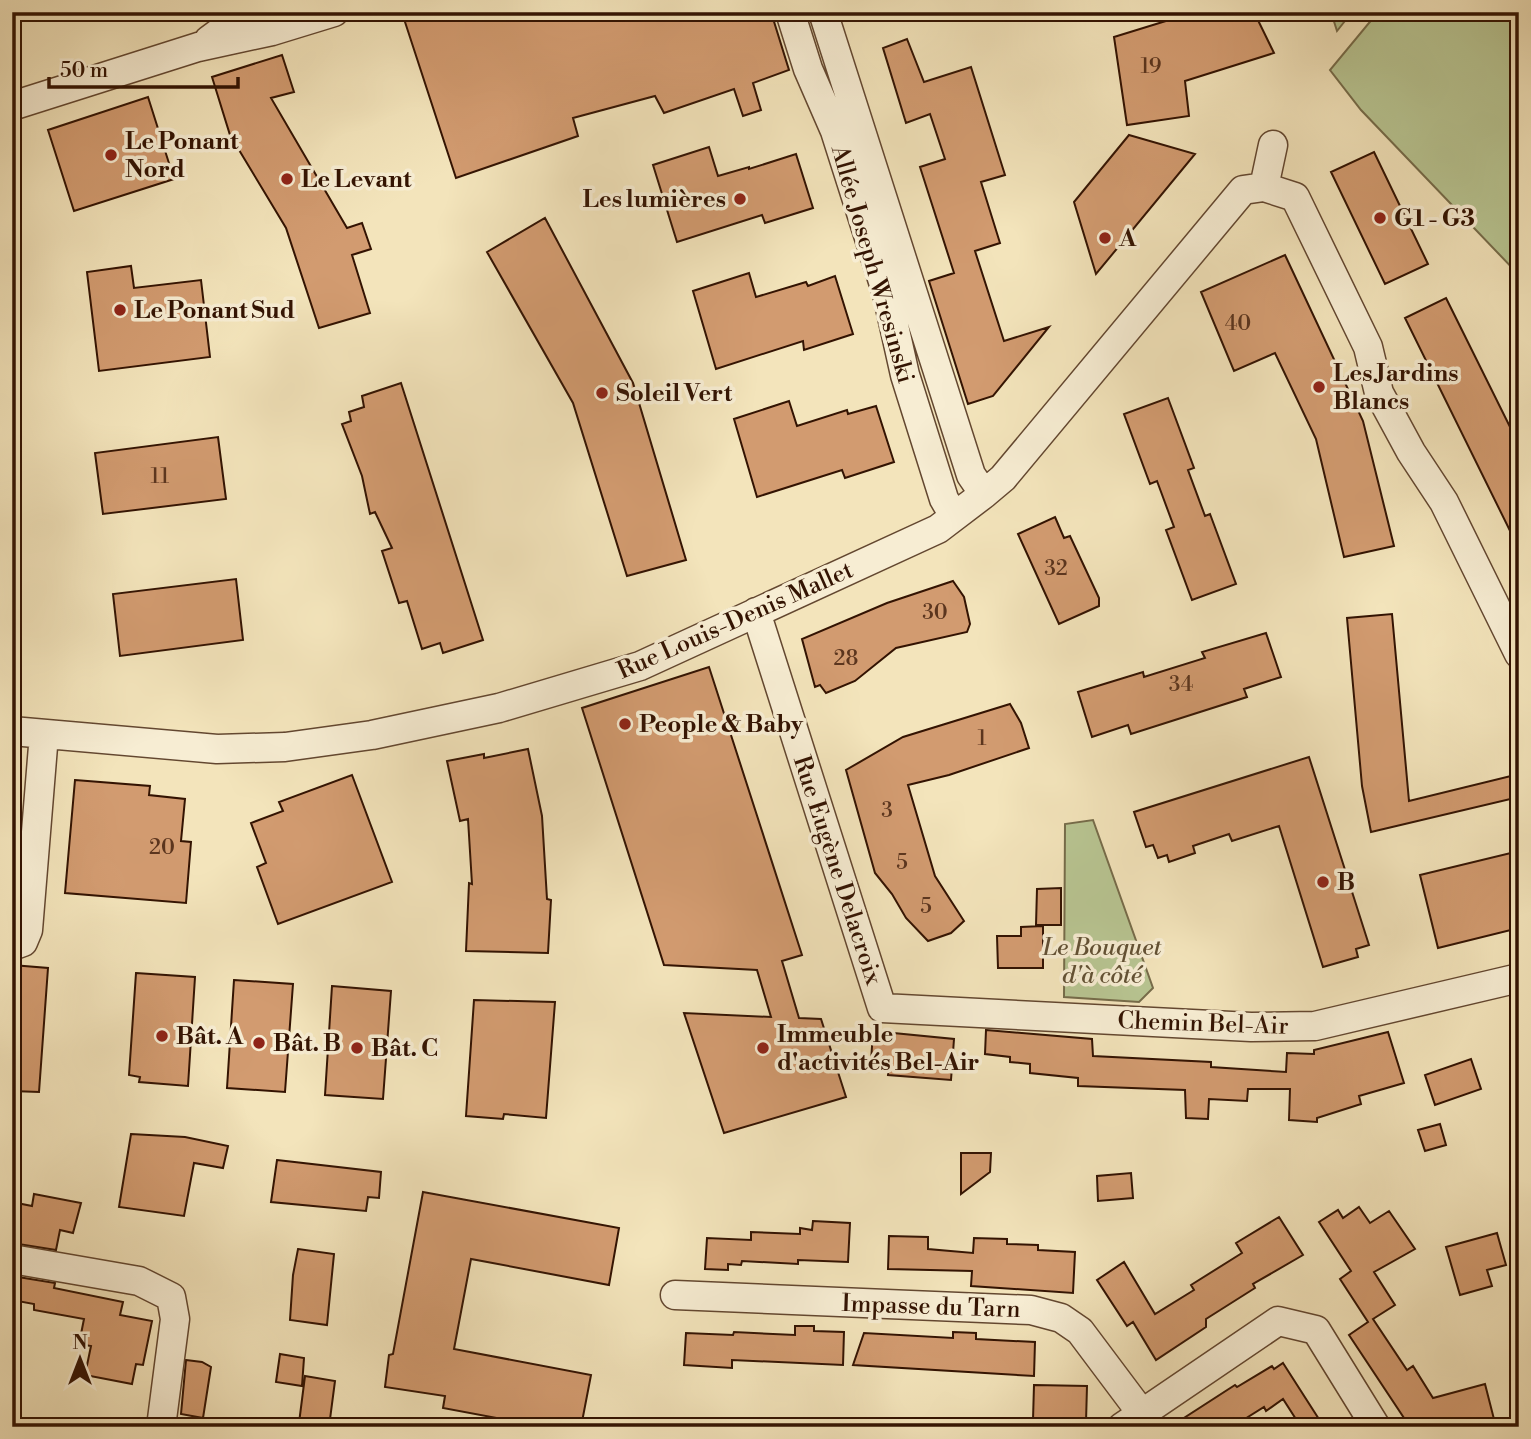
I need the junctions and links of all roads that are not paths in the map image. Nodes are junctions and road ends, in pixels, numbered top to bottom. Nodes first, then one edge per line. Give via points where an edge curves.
1 (247, 12) edge
2 (334, 12) edge
3 (790, 12) edge
4 (823, 12) edge
5 (198, 47) junction
6 (12, 106) edge
7 (1273, 145) dead end
8 (1264, 187) junction
9 (984, 494) junction
10 (954, 516) junction
11 (756, 612) junction
12 (1519, 654) edge
13 (12, 731) edge
14 (44, 734) junction
15 (12, 946) edge
16 (1519, 978) edge
17 (882, 1007) joint
18 (12, 1259) edge
19 (675, 1295) dead end
20 (1139, 1422) edge
21 (161, 1427) edge
22 (1376, 1427) edge

1 - 5 street
2 - 5 street via 272,32
3 - 10 street, Allée Joseph Wresinski via 807,69 835,131 887,294 905,375 944,499
4 - 9 street, Allée Joseph Wresinski via 971,475
5 - 6 street
7 - 8 street
8 - 9 street, Rue Louis-Denis Mallet via 1243,190 1003,478
8 - 12 street via 1295,197 1368,347 1378,393 1444,502
9 - 10 street, Rue Louis-Denis Mallet
10 - 11 street, Rue Louis-Denis Mallet via 938,529
11 - 14 street, Rue Louis-Denis Mallet via 619,673 499,708 372,735 285,747 217,749
11 - 17 street, Rue Eugène Delacroix
13 - 14 street, Rue Louis-Denis Mallet
14 - 15 street via 28,930 23,942
16 - 17 street, Chemin Bel-Air via 1315,1026 1251,1027
18 - 21 street via 139,1281 171,1297 175,1319
19 - 20 street, Impasse du Tarn via 1031,1310 1061,1318 1080,1331
20 - 22 street via 1278,1321 1316,1329

